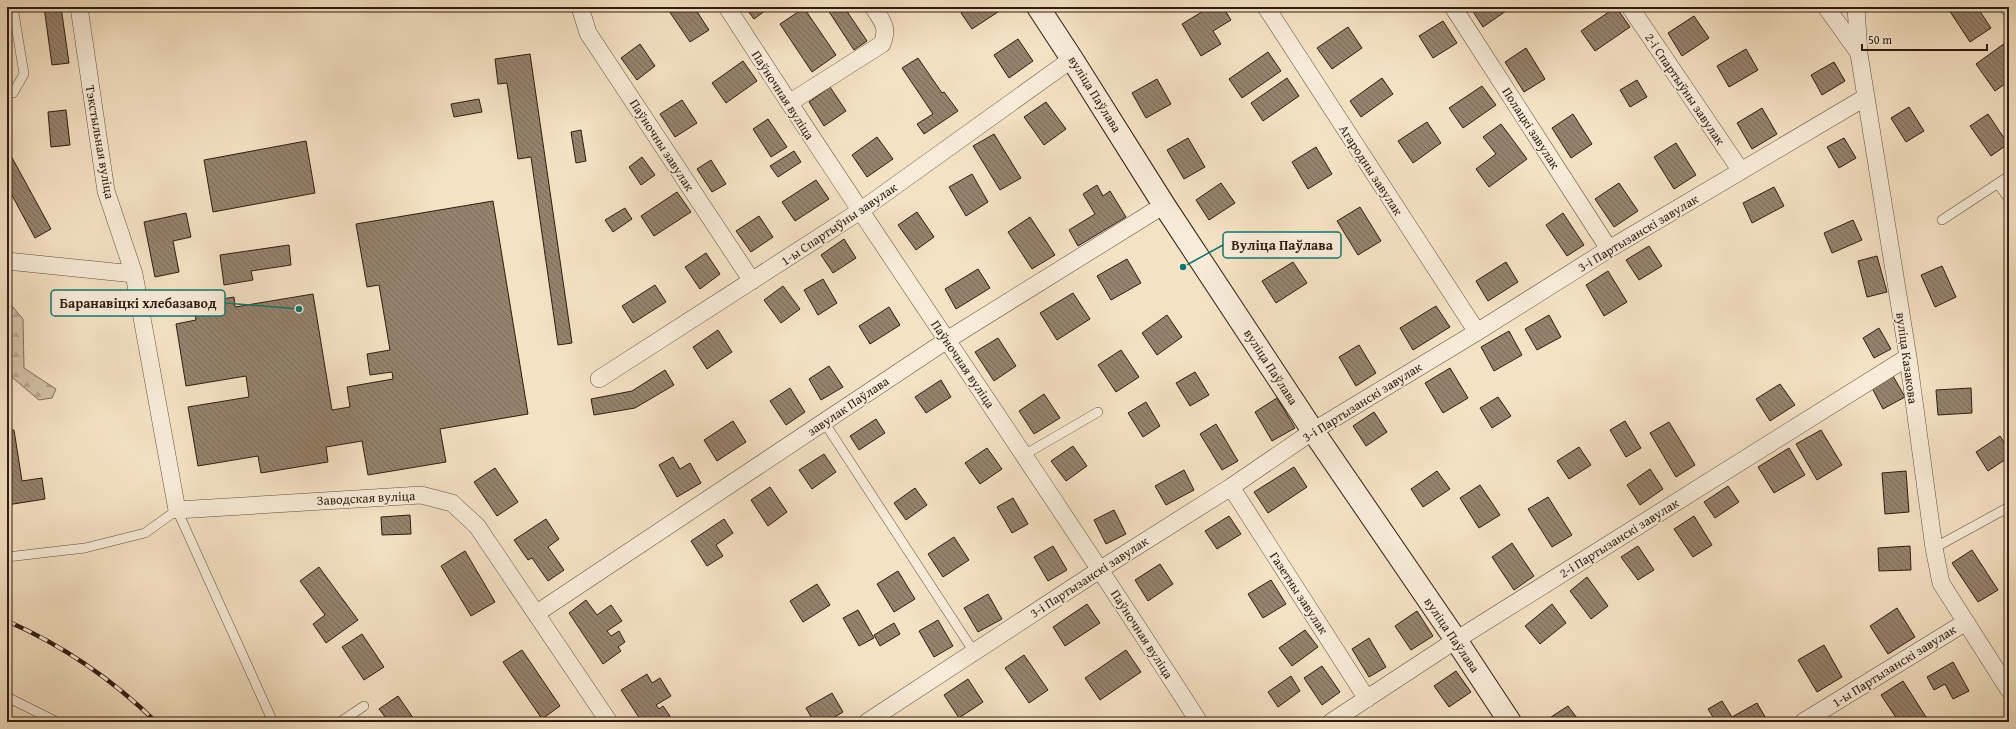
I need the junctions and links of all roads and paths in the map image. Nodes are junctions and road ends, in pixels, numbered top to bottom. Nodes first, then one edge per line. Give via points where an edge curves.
1 (13, 7) edge
2 (79, 7) edge
3 (580, 7) edge
4 (727, 7) edge
5 (873, 7) edge
6 (1038, 7) edge
7 (1266, 7) edge
8 (1453, 7) edge
9 (1630, 7) edge
10 (1826, 7) edge
11 (1856, 7) edge
12 (1859, 54) junction
13 (1072, 58) junction
14 (7, 94) edge
15 (1866, 97) junction
16 (789, 103) junction
17 (1741, 171) junction
18 (2009, 176) edge
19 (1998, 184) junction
20 (2009, 199) edge
21 (1164, 205) junction
22 (860, 211) junction
23 (1942, 220) dead end
24 (1610, 249) junction
25 (7, 261) edge
26 (134, 274) junction
27 (752, 281) junction
28 (1477, 332) junction
29 (947, 340) junction
30 (1908, 357) junction
31 (599, 379) dead end
32 (1098, 412) dead end
33 (824, 422) junction
34 (1313, 431) junction
35 (1024, 455) junction
36 (1231, 487) junction
37 (2009, 507) edge
38 (177, 510) junction
39 (1934, 548) junction
40 (7, 557) edge
41 (1101, 569) junction
42 (537, 613) junction
43 (1966, 622) junction
44 (1456, 640) junction
45 (974, 652) junction
46 (2009, 690) edge
47 (7, 697) edge
48 (1367, 699) junction
49 (364, 706) dead end
50 (57, 722) edge
51 (273, 722) edge
52 (340, 722) edge
53 (609, 722) edge
54 (867, 722) edge
55 (1199, 722) edge
56 (1331, 722) edge
57 (1510, 722) edge
58 (1803, 722) edge

1 - 14 lane via 24,74 13,93
2 - 26 street, Тэкстыльная вуліца via 106,191
3 - 27 street, Паўночны завулак via 588,33
4 - 16 street, Паўночная вуліца
5 - 16 street via 884,24 886,35 882,44
6 - 13 street, вуліца Паўлава
7 - 28 street, Агародны завулак
8 - 24 street, Полацкі завулак
9 - 17 street, 2-і Спартыўны завулак
10 - 12 street
11 - 12 street, вуліца Казакова
12 - 15 street, вуліца Казакова
13 - 21 street, вуліца Паўлава
13 - 22 street, 1-ы Спартыўны завулак
15 - 17 street, 3-і Партызанскі завулак
15 - 30 street, вуліца Казакова
16 - 22 street, Паўночная вуліца
17 - 24 street, 3-і Партызанскі завулак
18 - 19 lane
19 - 20 lane
19 - 23 lane
21 - 29 street, завулак Паўлава
21 - 34 street, вуліца Паўлава
22 - 27 street, 1-ы Спартыўны завулак
22 - 29 street, Паўночная вуліца
24 - 28 street, 3-і Партызанскі завулак
25 - 26 street
26 - 38 street, Тэкстыльная вуліца
27 - 31 street, 1-ы Спартыўны завулак
28 - 34 street, 3-і Партызанскі завулак
29 - 33 street, завулак Паўлава
29 - 35 street, Паўночная вуліца
30 - 39 street, вуліца Казакова
30 - 44 street, 2-і Партызанскі завулак
32 - 35 lane
33 - 42 street, завулак Паўлава
33 - 45 lane
34 - 36 street, 3-і Партызанскі завулак
34 - 44 street, вуліца Паўлава
35 - 41 street, Паўночная вуліца
36 - 41 street, 3-і Партызанскі завулак
36 - 48 street, Газетны завулак
37 - 39 lane
38 - 40 lane via 145,533 86,548
38 - 42 street, Заводская вуліца via 421,495 452,503 477,526
38 - 51 lane
39 - 43 street, вуліца Казакова via 1941,583
41 - 45 street, 3-і Партызанскі завулак
41 - 55 street, Паўночная вуліца
42 - 53 street, Заводская вуліца
43 - 46 street, вуліца Казакова
43 - 58 street, 1-ы Партызанскі завулак
44 - 48 street, 2-і Партызанскі завулак
44 - 57 street, вуліца Паўлава
45 - 54 street, 3-і Партызанскі завулак
47 - 50 lane
48 - 56 street, 2-і Партызанскі завулак
49 - 52 lane

